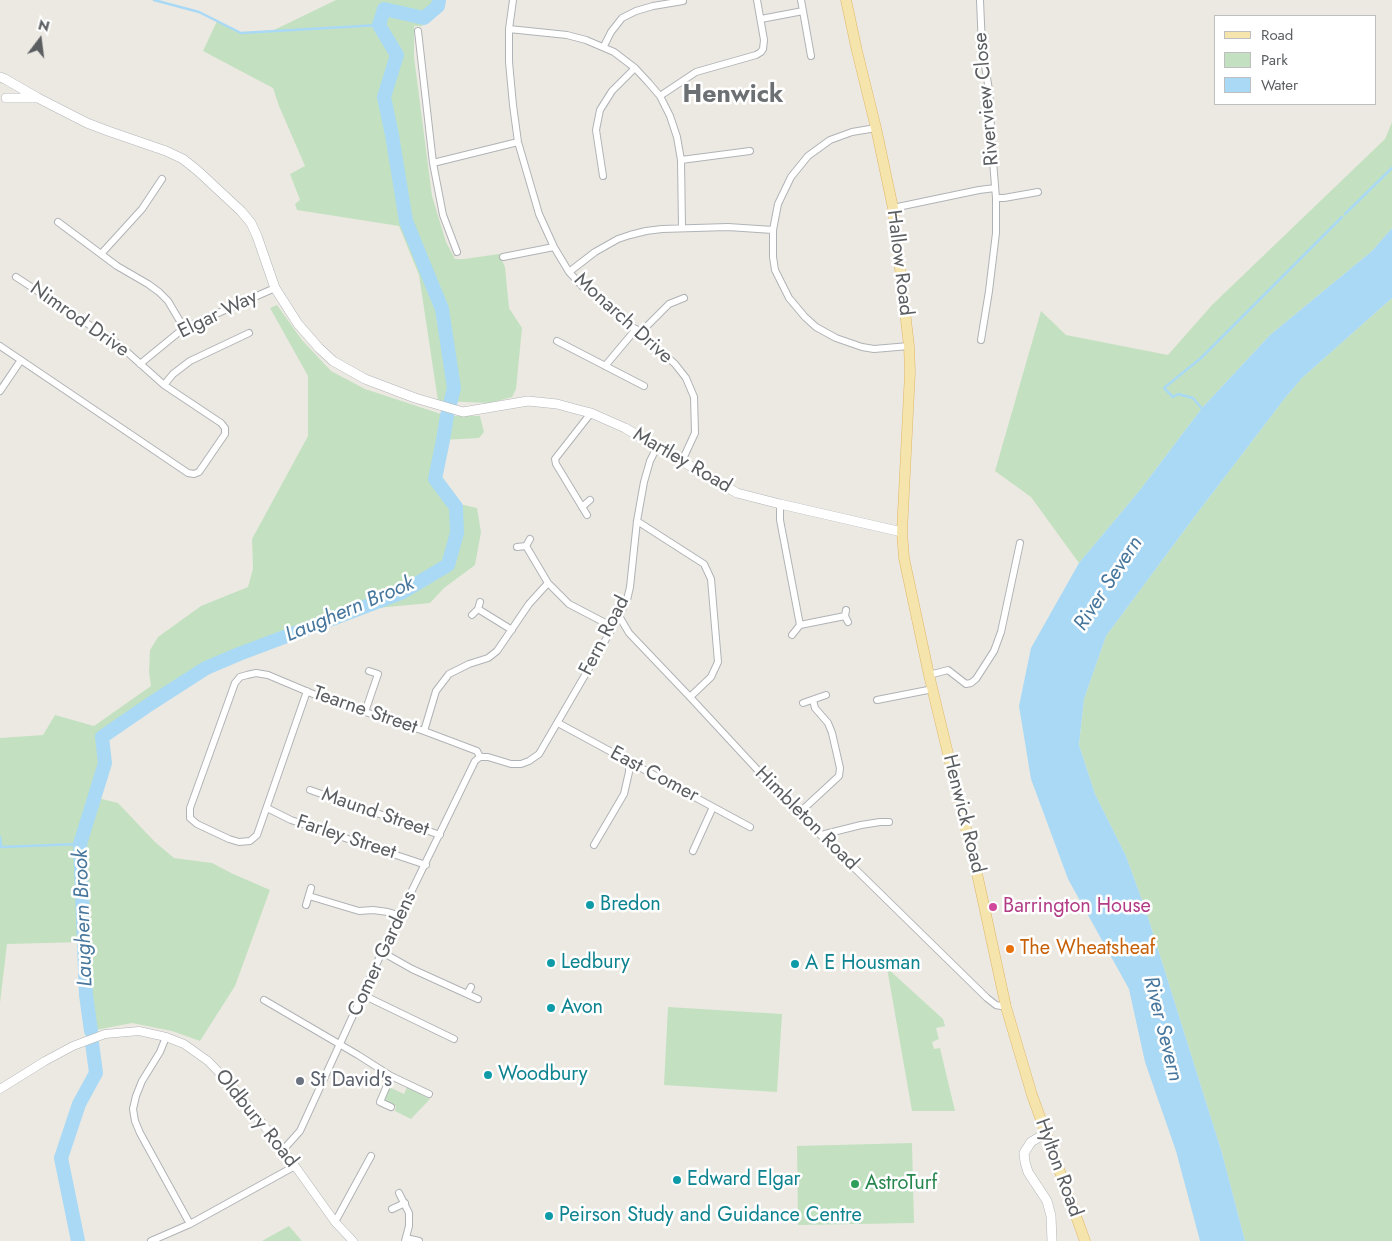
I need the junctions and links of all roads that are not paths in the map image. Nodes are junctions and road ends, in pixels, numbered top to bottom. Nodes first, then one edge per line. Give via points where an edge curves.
1 (513, 0) edge
2 (757, 0) edge
3 (801, 0) edge
4 (846, 0) edge
5 (980, 0) edge
6 (683, 1) edge
7 (803, 11) junction
8 (761, 19) junction
9 (509, 29) junction
10 (418, 31) dead end
11 (604, 46) junction
12 (811, 56) dead end
13 (635, 68) junction
14 (4, 79) edge
15 (660, 96) junction
16 (38, 98) junction
17 (3, 99) edge
18 (876, 128) junction
19 (518, 142) junction
20 (750, 151) dead end
21 (681, 160) junction
22 (433, 163) junction
23 (603, 176) dead end
24 (162, 179) dead end
25 (995, 188) junction
26 (1038, 192) dead end
27 (996, 198) junction
28 (893, 208) junction
29 (58, 222) dead end
30 (682, 228) junction
31 (773, 230) junction
32 (554, 248) junction
33 (457, 252) dead end
34 (101, 254) junction
35 (503, 257) dead end
36 (570, 272) junction
37 (16, 277) dead end
38 (275, 288) junction
39 (684, 298) dead end
40 (184, 328) junction
41 (638, 331) junction
42 (249, 333) dead end
43 (557, 340) dead end
44 (982, 340) dead end
45 (0, 346) edge
46 (909, 346) junction
47 (21, 360) junction
48 (140, 364) junction
49 (605, 366) junction
50 (164, 385) junction
51 (644, 386) dead end
52 (0, 391) edge
53 (591, 413) junction
54 (657, 447) junction
55 (682, 461) junction
56 (590, 500) dead end
57 (780, 504) junction
58 (582, 507) junction
59 (587, 516) dead end
60 (638, 521) junction
61 (902, 532) junction
62 (530, 539) dead end
63 (1020, 542) dead end
64 (526, 546) junction
65 (517, 547) dead end
66 (548, 583) junction
67 (472, 615) dead end
68 (619, 616) junction
69 (847, 616) dead end
70 (800, 625) junction
71 (613, 627) junction
72 (512, 630) junction
73 (792, 635) dead end
74 (369, 670) dead end
75 (929, 675) junction
76 (933, 689) junction
77 (307, 691) junction
78 (826, 695) dead end
79 (690, 697) junction
80 (813, 700) junction
81 (877, 700) dead end
82 (803, 703) dead end
83 (365, 712) junction
84 (558, 723) junction
85 (424, 732) junction
86 (480, 757) junction
87 (629, 762) junction
88 (310, 790) dead end
89 (712, 807) junction
90 (266, 808) junction
91 (799, 813) junction
92 (889, 822) dead end
93 (750, 827) dead end
94 (440, 835) junction
95 (821, 836) junction
96 (594, 844) dead end
97 (693, 851) dead end
98 (426, 865) junction
99 (311, 888) dead end
100 (309, 896) junction
101 (306, 905) dead end
102 (401, 916) junction
103 (382, 952) junction
104 (470, 987) dead end
105 (467, 994) junction
106 (363, 995) junction
107 (478, 999) dead end
108 (264, 1000) dead end
109 (1006, 1007) junction
110 (166, 1037) junction
111 (454, 1039) dead end
112 (339, 1045) junction
113 (390, 1076) junction
114 (0, 1089) edge
115 (429, 1094) dead end
116 (1032, 1095) joint
117 (391, 1107) dead end
118 (1046, 1133) junction
119 (283, 1150) junction
120 (371, 1156) dead end
121 (295, 1166) junction
122 (399, 1193) dead end
123 (405, 1203) junction
124 (392, 1209) dead end
125 (335, 1222) junction
126 (190, 1224) junction
127 (406, 1239) edge
128 (150, 1241) edge
129 (353, 1241) edge
130 (419, 1241) edge
131 (1052, 1241) edge
132 (1084, 1241) edge

1 - 9 street, Monarch Drive
2 - 8 street
3 - 7 street
4 - 18 main road, Hallow Road
5 - 25 street, Riverview Close
6 - 11 street via 653,6 622,18
7 - 8 street
7 - 12 street
8 - 15 street via 764,44 761,52 696,72
9 - 11 street via 567,35
9 - 19 street, Monarch Drive via 510,83
10 - 22 street
11 - 13 street
13 - 15 street
13 - 23 street via 612,91 600,110 596,130
14 - 16 main road
14 - 17 main road via 11,88
15 - 21 street via 670,116
16 - 17 main road
16 - 38 main road via 108,131 183,159 251,224
18 - 28 main road, Hallow Road
18 - 31 street via 830,140 808,156 791,176 778,204
19 - 22 street
19 - 32 street, Monarch Drive via 539,214
20 - 21 street
21 - 30 street
22 - 33 street via 442,215
24 - 34 street via 142,210
25 - 27 street, Riverview Close
25 - 28 street
26 - 27 street
27 - 44 street, Riverview Close via 995,242
28 - 46 main road, Hallow Road
29 - 34 street
30 - 31 street
30 - 36 street via 624,237 595,252
31 - 46 street via 775,270 783,289 816,327 862,347
32 - 35 street
32 - 36 street, Monarch Drive
34 - 40 street via 159,292
36 - 41 street, Monarch Drive via 583,287
37 - 48 street, Nimrod Drive via 117,343
38 - 40 street, Elgar Way
38 - 53 main road, Martley Road via 298,324 319,348 333,362 365,379 463,412 528,401 558,404
39 - 41 street via 670,304
40 - 48 street, Elgar Way
41 - 49 street
41 - 55 street, Monarch Drive via 675,364 694,396 695,433
42 - 50 street via 190,361
43 - 49 street
45 - 47 street
46 - 61 main road, Hallow Road
47 - 50 street, Nimrod Drive via 194,474 199,472 225,434 225,428
47 - 52 street
48 - 50 street, Nimrod Drive
49 - 51 street
53 - 54 main road, Martley Road
53 - 58 street via 555,459
54 - 55 main road, Martley Road
54 - 60 street, Fern Road via 644,482
55 - 57 main road, Martley Road via 737,493
56 - 58 street
57 - 61 main road, Martley Road
57 - 70 street via 780,520
58 - 59 street
60 - 68 street, Fern Road via 630,587
60 - 79 street via 704,564 711,579 718,662 711,677
61 - 75 main road, Henwick Road via 904,558
62 - 64 street
63 - 75 street via 1001,632 994,651 976,679 966,684 948,670
64 - 65 street
64 - 66 street
66 - 71 street via 569,604
66 - 72 street
67 - 72 street via 479,606
68 - 71 street, Fern Road
68 - 79 street, Himbleton Road via 629,633
69 - 70 street
70 - 73 street
71 - 84 street, Fern Road
72 - 85 street via 488,658 449,674 436,691
74 - 83 street via 378,674
75 - 76 main road, Henwick Road
76 - 81 street
76 - 109 main road, Henwick Road
77 - 83 street, Tearne Street
77 - 90 street
77 - 90 street, Tearne Street via 268,675 256,673 240,677 235,683 190,808 190,818 229,840 250,841 257,835
78 - 80 street
79 - 91 street, Himbleton Road
80 - 82 street
80 - 91 street via 830,728 840,768 839,776
83 - 85 street, Tearne Street
84 - 86 street, Fern Road via 539,754 529,761 511,764
84 - 87 street, East Comer
85 - 86 street, Tearne Street via 477,751
86 - 94 street, Comer Gardens via 475,761
87 - 89 street, East Comer
87 - 96 street via 624,794
88 - 94 street, Maund Street
89 - 93 street, East Comer
89 - 97 street
90 - 98 street, Farley Street via 292,820
91 - 95 street, Himbleton Road
92 - 95 street via 861,825
94 - 98 street, Comer Gardens
95 - 109 street, Himbleton Road via 987,998
98 - 102 street, Comer Gardens
99 - 100 street
100 - 101 street
100 - 102 street via 359,912 373,910
102 - 103 street, Comer Gardens
103 - 105 street
103 - 106 street, Comer Gardens
104 - 105 street
105 - 107 street
106 - 111 street
106 - 112 street, Comer Gardens
108 - 112 street
109 - 116 main road, Henwick Road
110 - 114 street, Oldbury Road via 139,1031 105,1034 73,1046
110 - 119 street, Oldbury Road via 184,1044 208,1061 236,1090
110 - 126 street via 142,1081 133,1109 140,1133
112 - 113 street
112 - 119 street, Comer Gardens via 300,1131
113 - 115 street
113 - 117 street via 380,1102
116 - 118 main road, Hylton Road
118 - 131 main road via 1031,1142 1024,1153 1028,1172 1047,1201
118 - 132 main road, Hylton Road
119 - 121 street, Oldbury Road
120 - 125 street
121 - 125 street, Oldbury Road
121 - 126 street
122 - 123 street
123 - 124 street
123 - 127 street via 410,1226
125 - 129 street, Oldbury Road
126 - 128 street
127 - 130 street

